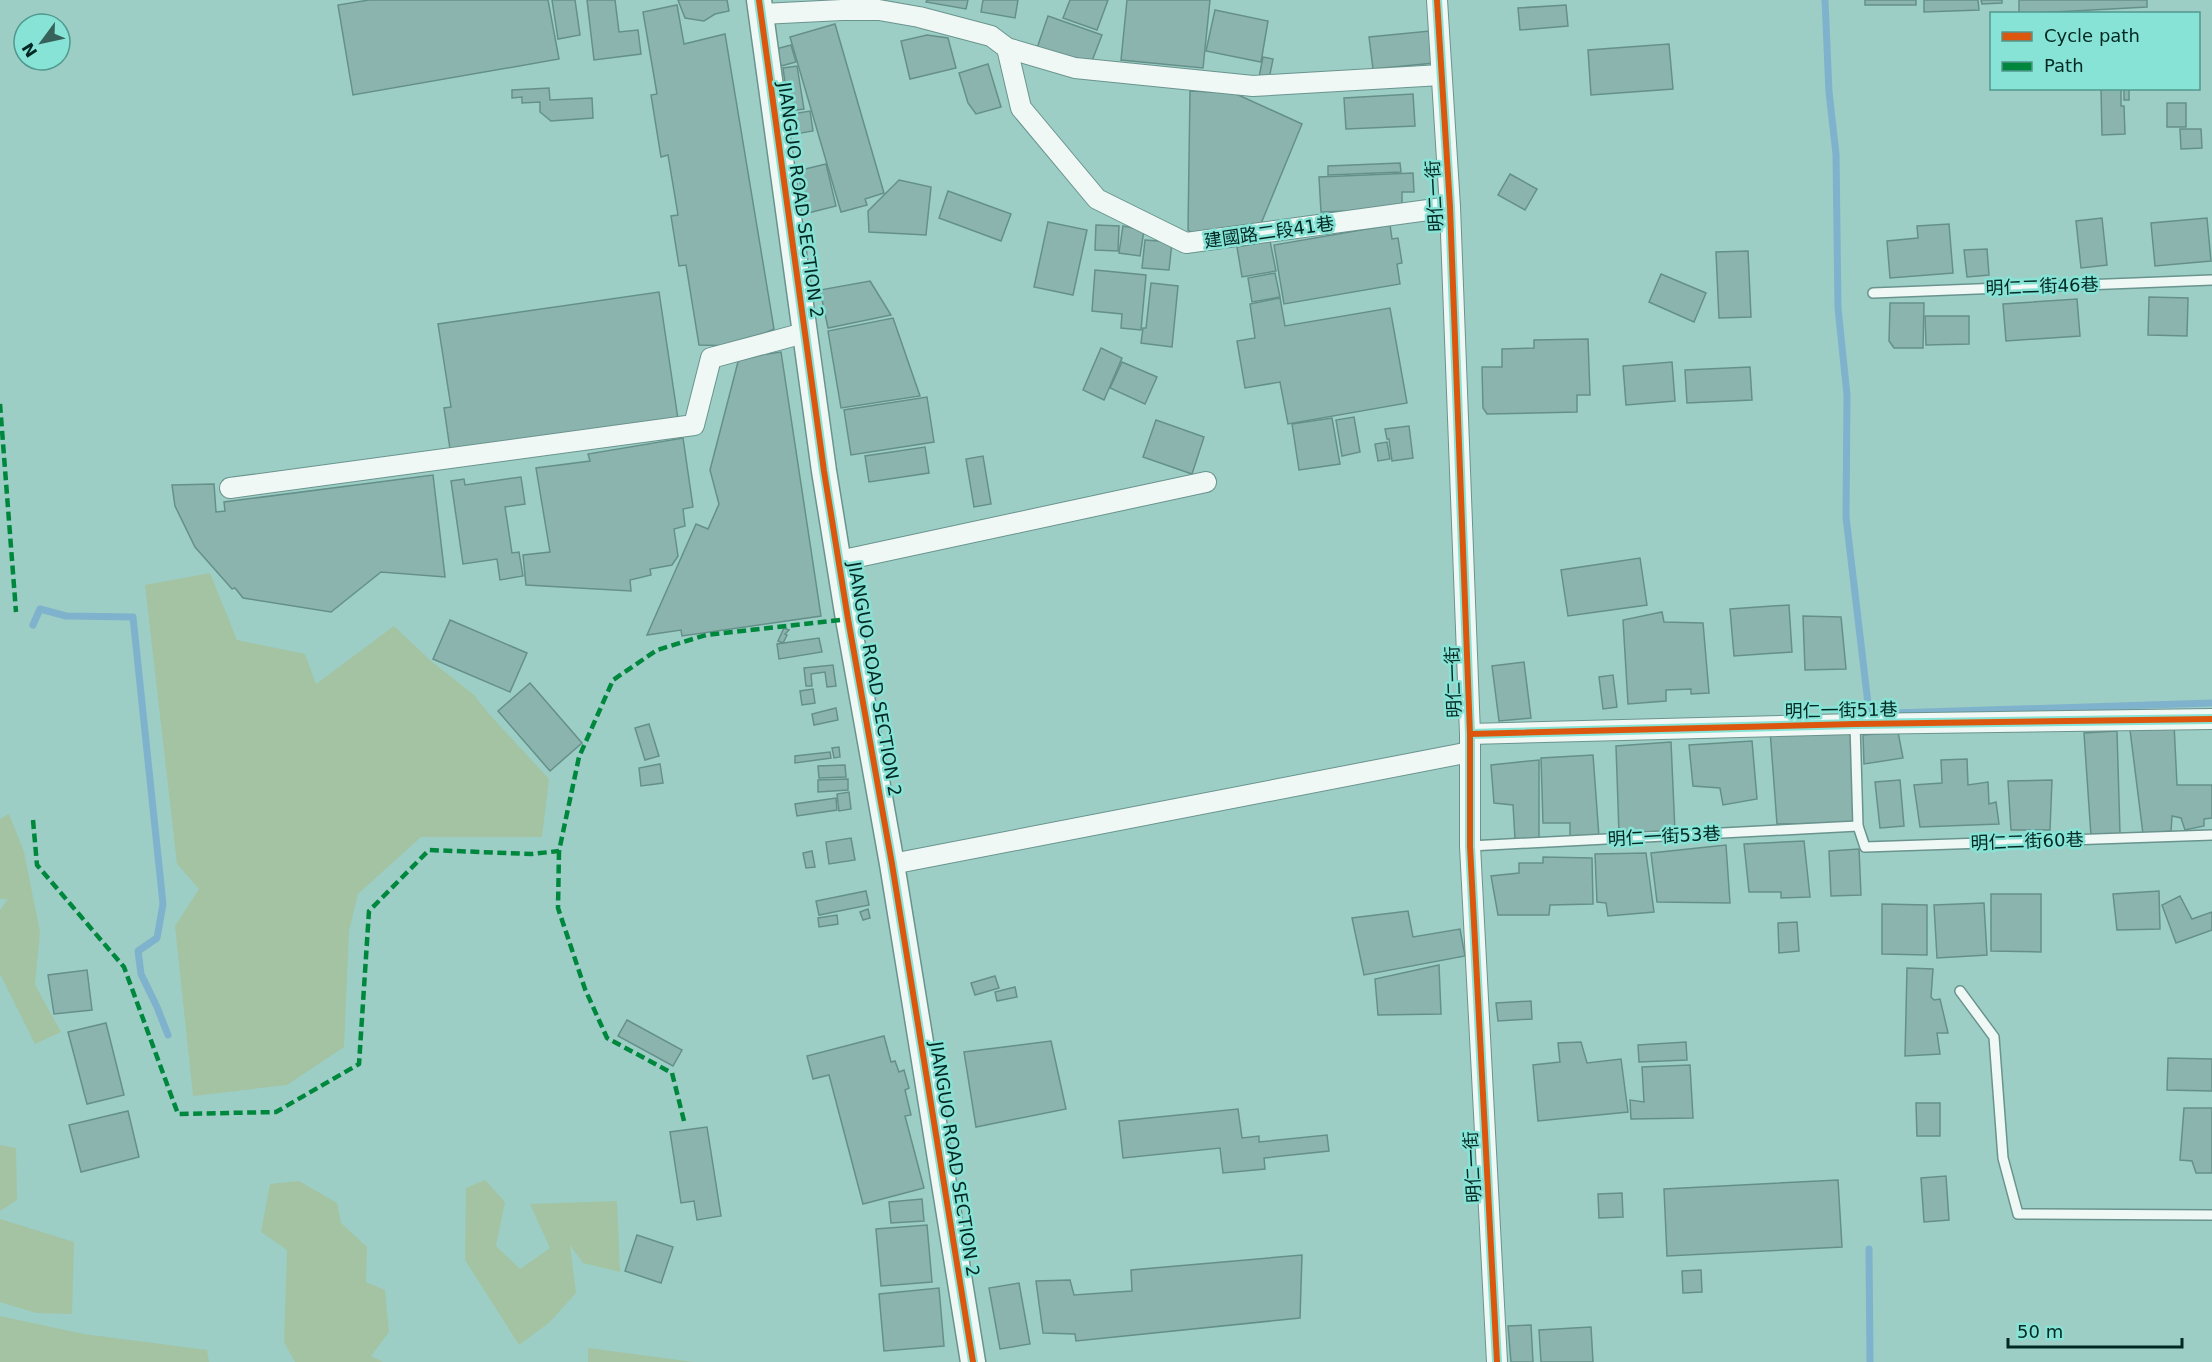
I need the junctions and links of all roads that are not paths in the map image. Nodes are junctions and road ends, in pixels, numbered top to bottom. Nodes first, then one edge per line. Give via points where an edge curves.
1 (1437, 0) edge
2 (759, 7) edge
3 (1007, 48) junction
4 (1441, 75) junction
5 (1450, 207) junction
6 (2212, 280) edge
7 (1873, 293) dead end
8 (804, 333) junction
9 (1206, 482) dead end
10 (230, 488) dead end
11 (839, 561) junction
12 (2212, 719) edge
13 (1855, 724) junction
14 (1470, 743) junction
15 (1858, 826) junction
16 (2212, 835) edge
17 (1470, 846) junction
18 (892, 864) junction
19 (1960, 991) dead end
20 (2212, 1215) edge
21 (973, 1362) edge
22 (1497, 1362) edge

1 - 4 street, 明仁一街
2 - 3 street via 879,10 991,36
2 - 8 street, JIANGUO ROAD SECTION 2
3 - 4 street via 1075,68 1253,86
3 - 5 street, 建國路二段41巷 via 1021,108 1096,199 1186,243
4 - 5 street, 明仁一街
5 - 14 street, 明仁一街
6 - 7 lane, 明仁二街46巷
8 - 10 street via 711,358 694,426
8 - 11 street, JIANGUO ROAD SECTION 2
9 - 11 street
11 - 18 street, JIANGUO ROAD SECTION 2
12 - 13 street, 明仁一街51巷
13 - 14 street, 明仁一街51巷
13 - 15 lane
14 - 17 street, 明仁一街
14 - 18 street, 明仁一街51巷
15 - 16 lane, 明仁二街60巷 via 1865,847
15 - 17 lane, 明仁一街53巷
17 - 22 street, 明仁一街
18 - 21 street, JIANGUO ROAD SECTION 2
19 - 20 lane via 1994,1036 2003,1158 2018,1214

